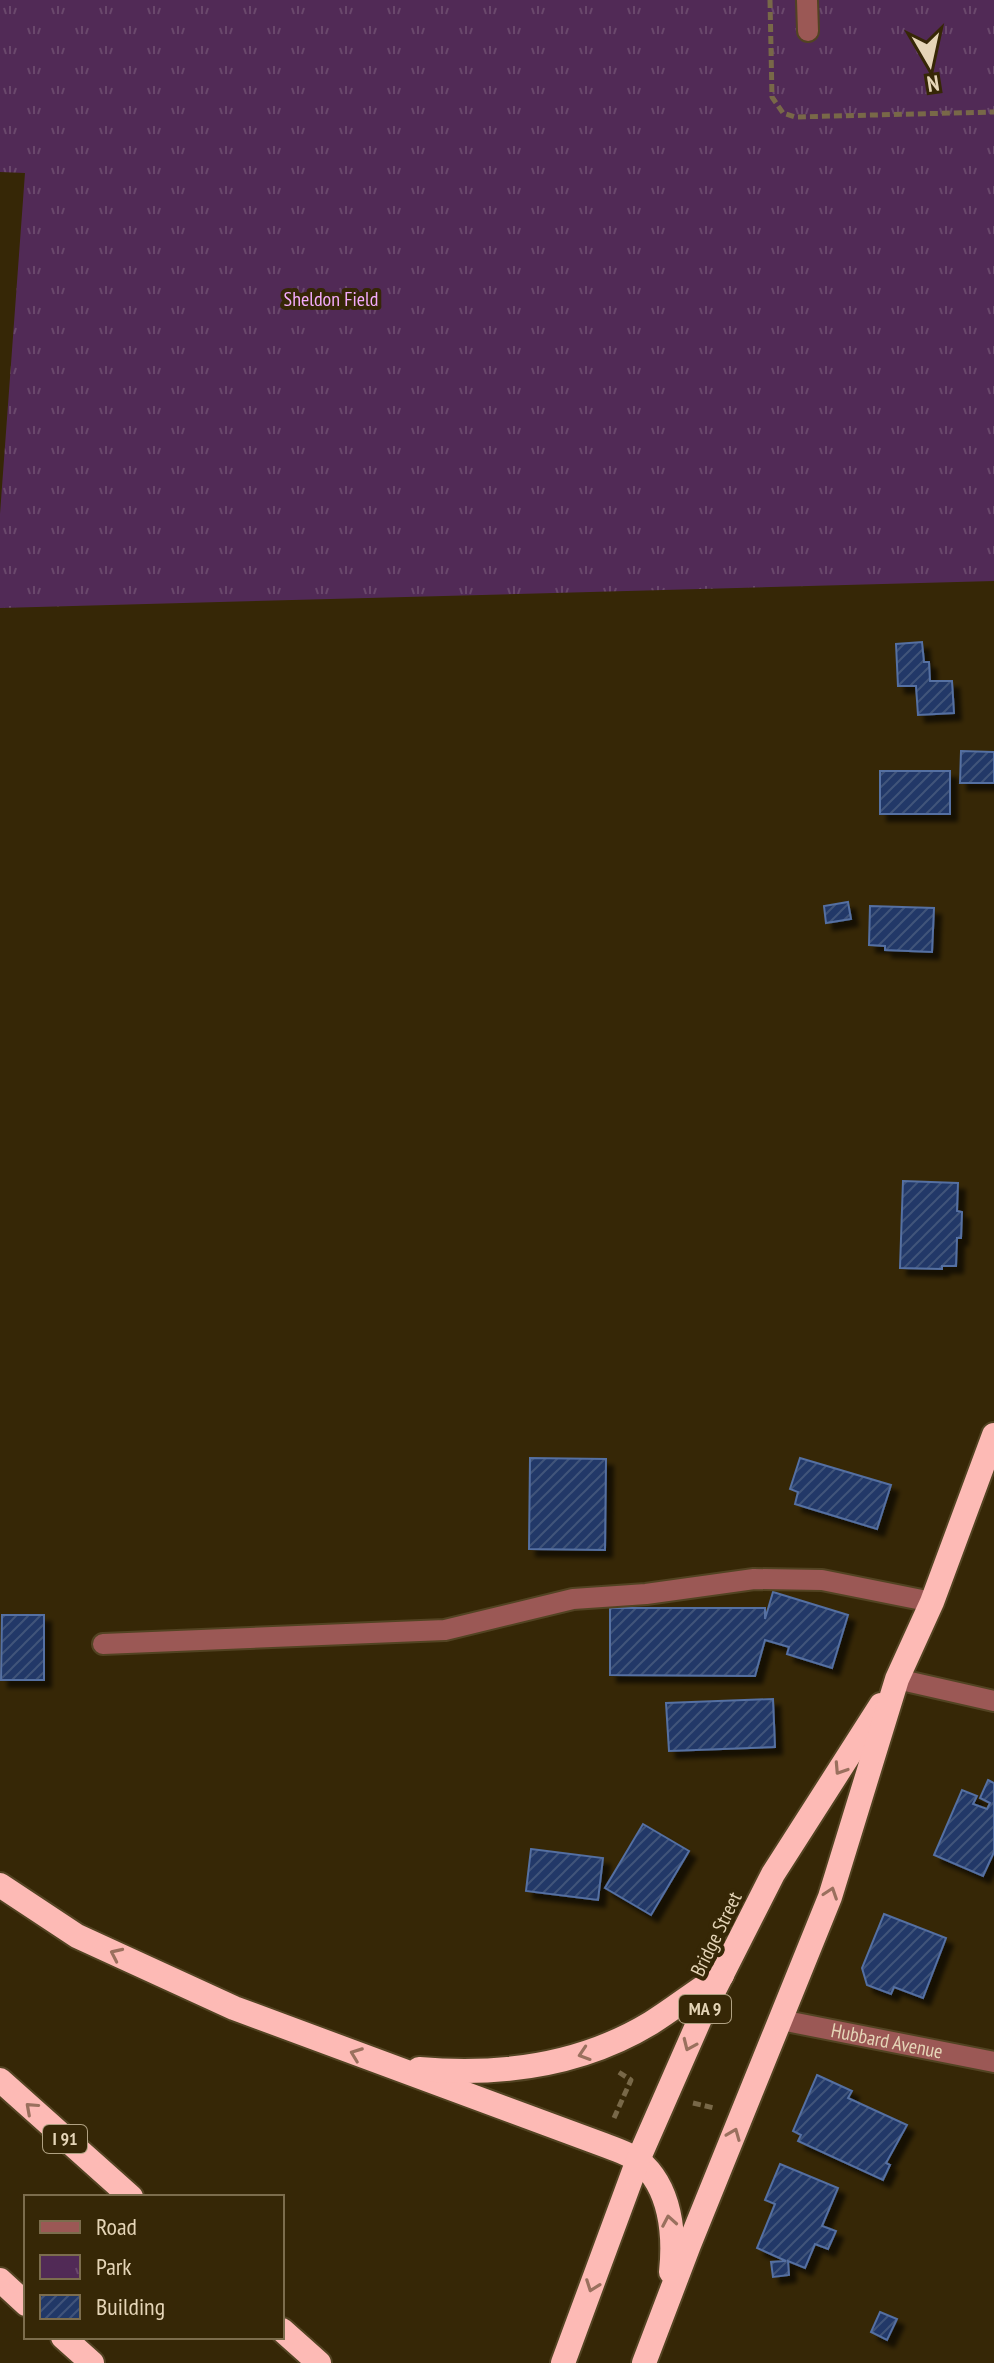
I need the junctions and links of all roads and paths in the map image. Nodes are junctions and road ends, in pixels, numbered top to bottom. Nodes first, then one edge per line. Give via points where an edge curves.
1 (770, 0) edge
2 (807, 0) edge
3 (808, 31) dead end
4 (994, 112) edge
5 (994, 1435) edge
6 (932, 1602) junction
7 (103, 1644) dead end
8 (897, 1679) junction
9 (994, 1701) edge
10 (0, 1885) edge
11 (725, 1974) junction
12 (781, 2020) junction
13 (994, 2062) edge
14 (388, 2066) junction
15 (613, 2067) dead end
16 (0, 2080) edge
17 (689, 2102) dead end
18 (723, 2110) dead end
19 (613, 2119) dead end
20 (638, 2160) junction
21 (129, 2195) edge
22 (0, 2280) edge
23 (668, 2299) junction
24 (24, 2302) edge
25 (284, 2332) edge
26 (65, 2339) edge
27 (92, 2363) edge
28 (319, 2363) edge
29 (563, 2363) edge
30 (644, 2363) edge

1 - 4 path via 772,97 783,113 795,117
2 - 3 street
5 - 6 highway, Bridge Street / MA 9
6 - 7 street via 822,1580 754,1579 573,1599 445,1630
6 - 8 highway, Bridge Street / MA 9
8 - 9 street
8 -> 11 highway, Bridge Street / MA 9 via 773,1874
12 -> 8 highway, Bridge Street / MA 9 via 830,1897
14 -> 10 highway via 234,2008 77,1936
11 -> 14 highway via 651,2023 567,2060 457,2072
11 -> 20 highway, Bridge Street / MA 9
12 - 13 street, Hubbard Avenue
23 -> 12 highway, Bridge Street / MA 9
14 - 20 highway
15 - 19 path via 631,2080
21 -> 16 highway, I 91
17 - 18 path
23 -> 20 highway via 674,2248 669,2214 661,2188
20 -> 29 highway, Bridge Street / MA 9
22 - 24 highway
23 - 30 highway, Bridge Street / MA 9
25 - 28 highway
26 - 27 highway

